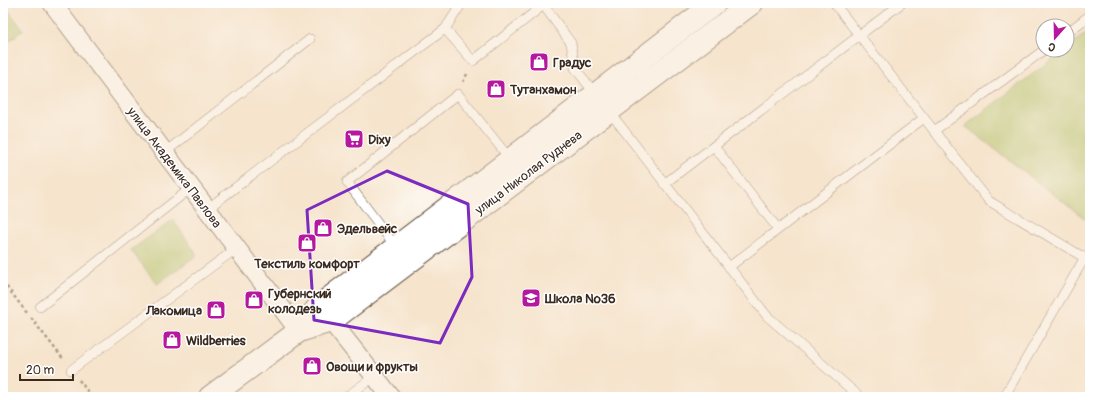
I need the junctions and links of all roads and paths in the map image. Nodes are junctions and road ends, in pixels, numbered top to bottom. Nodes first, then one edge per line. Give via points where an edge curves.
1 (52, 3) edge
2 (462, 3) edge
3 (715, 3) edge
4 (752, 3) edge
5 (834, 3) edge
6 (902, 3) edge
7 (544, 4) edge
8 (1090, 16) edge
9 (1075, 27) edge
10 (445, 29) junction
11 (859, 35) junction
12 (310, 39) dead end
13 (1035, 57) edge
14 (473, 61) junction
15 (458, 94) junction
16 (595, 94) junction
17 (609, 111) junction
18 (924, 118) junction
19 (934, 131) junction
20 (714, 146) junction
21 (164, 153) junction
22 (510, 159) junction
23 (664, 184) junction
24 (191, 188) junction
25 (207, 209) junction
26 (778, 229) junction
27 (396, 247) junction
28 (237, 248) junction
29 (1087, 259) edge
30 (729, 267) junction
31 (3, 282) edge
32 (40, 307) dead end
33 (331, 321) junction
34 (299, 331) junction
35 (71, 370) junction
36 (374, 376) junction
37 (92, 397) edge
38 (210, 397) edge
39 (346, 397) edge
40 (391, 397) edge
41 (860, 397) edge
42 (1004, 397) edge

1 - 21 street, улица Академика Павлова
2 - 10 lane
3 - 16 street, улица Николая Руднева
4 - 17 street, улица Николая Руднева
5 - 11 lane
6 - 11 lane
7 - 14 lane
7 - 16 lane via 570,43 575,68
8 - 9 lane
10 - 14 lane
10 - 25 lane
11 - 18 lane
11 - 20 lane
12 - 21 lane
13 - 19 lane
14 - 15 path
15 - 22 lane
15 - 27 lane via 347,182
16 - 17 lane
16 - 22 street, улица Николая Руднева
17 - 23 lane
17 - 33 street, улица Николая Руднева
18 - 19 lane
18 - 26 lane
19 - 29 lane via 989,201
20 - 23 lane
20 - 26 lane
21 - 24 street, улица Академика Павлова
22 - 27 street, улица Николая Руднева
23 - 30 lane
24 - 25 street, улица Академика Павлова
24 - 32 lane
25 - 28 street, улица Академика Павлова
26 - 30 lane
27 - 34 street, улица Николая Руднева via 319,306
28 - 34 street, улица Академика Павлова
28 - 35 lane
29 - 42 lane
30 - 41 lane via 767,316
31 - 35 path
33 - 34 street, улица Николая Руднева
33 - 36 street
34 - 38 street, улица Николая Руднева
35 - 37 path
36 - 39 lane
36 - 40 street

